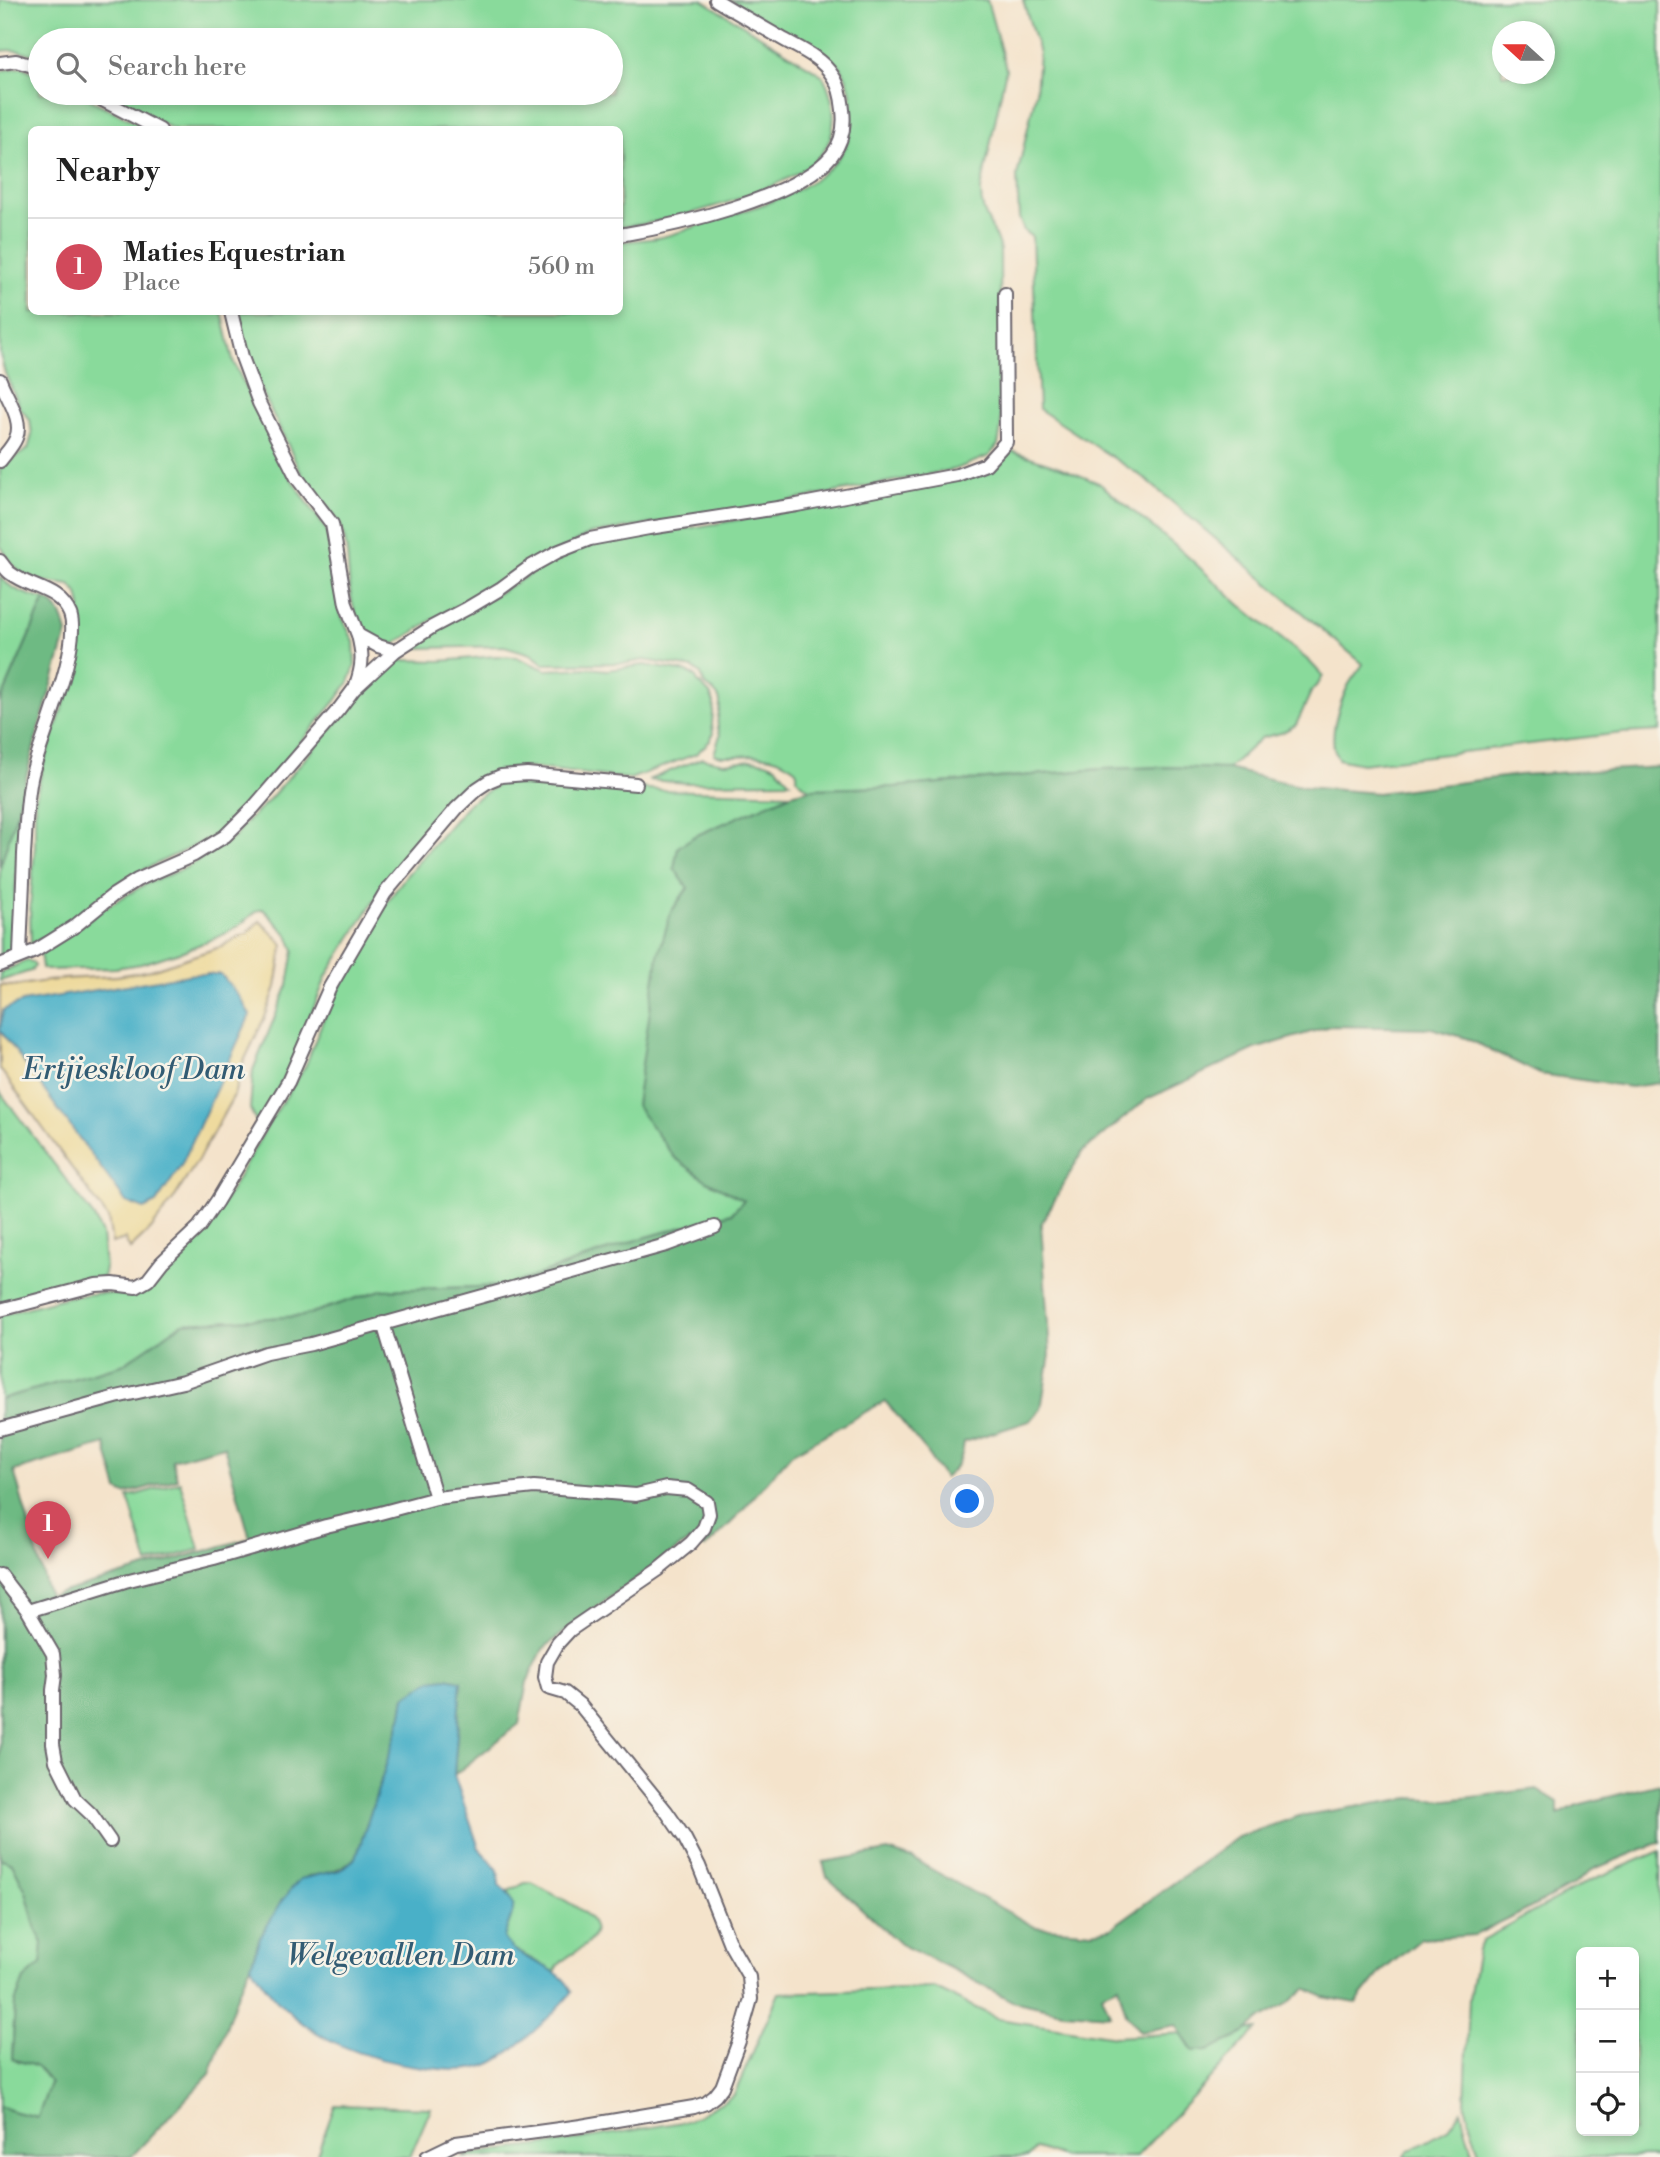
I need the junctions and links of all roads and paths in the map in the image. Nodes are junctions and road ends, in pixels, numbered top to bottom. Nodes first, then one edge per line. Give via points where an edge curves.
1 (716, 0) edge
2 (0, 63) edge
3 (28, 64) edge
4 (112, 105) edge
5 (152, 126) edge
6 (623, 235) edge
7 (1005, 294) dead end
8 (232, 315) edge
9 (0, 380) edge
10 (0, 461) edge
11 (0, 561) edge
12 (358, 635) junction
13 (395, 651) junction
14 (354, 689) junction
15 (636, 784) dead end
16 (20, 956) junction
17 (0, 965) edge
18 (715, 1227) dead end
19 (0, 1310) edge
20 (383, 1323) junction
21 (0, 1429) edge
22 (436, 1497) junction
23 (0, 1575) edge
24 (28, 1611) junction
25 (110, 1841) dead end
26 (428, 2157) edge

1 - 6 street via 819,60 833,75 844,118 839,143 831,157 810,174 768,196 666,228
2 - 3 street
4 - 5 street
7 - 13 street via 1006,442 986,464 957,475 590,539 530,566
8 - 12 street via 260,403 297,478 332,524 346,604
9 - 10 street via 18,430
11 - 16 street via 25,582 64,601 73,629 70,653 32,775
12 - 13 street
12 - 14 street via 362,668
13 - 14 street
14 - 16 street via 225,836 137,880 75,926
15 - 19 street via 527,774 501,776 477,789 385,893 330,987 288,1082 198,1227 136,1287 96,1285
16 - 17 street
18 - 20 street via 666,1245
20 - 21 street via 266,1353 183,1382
20 - 22 street
22 - 24 street
22 - 26 street via 534,1487 636,1495 666,1488 688,1490 707,1502 704,1528 691,1543 570,1630 547,1662 545,1677 548,1688 565,1693 580,1705 684,1836 749,1977 751,1998 728,2073 716,2096 706,2103 456,2143
23 - 24 street
24 - 25 street via 53,1654 55,1761 75,1799

